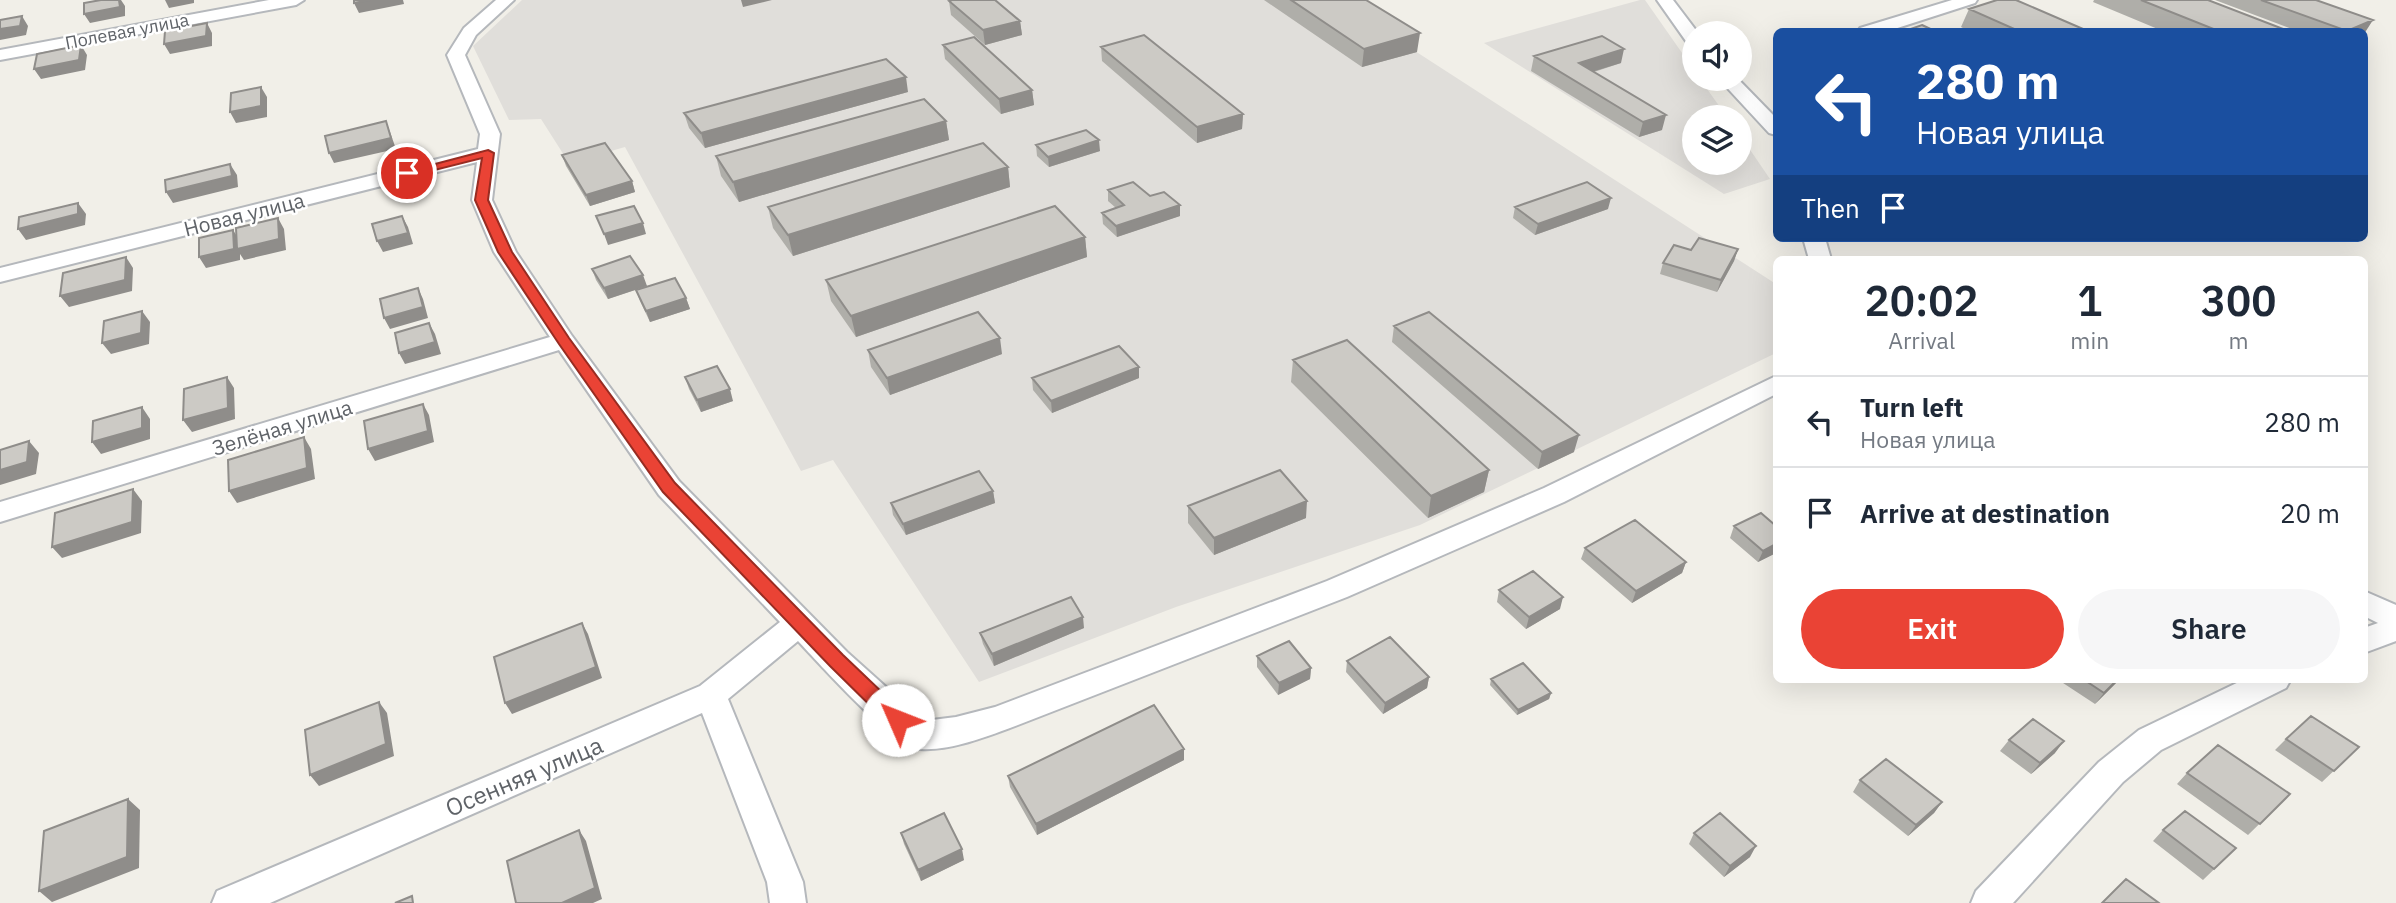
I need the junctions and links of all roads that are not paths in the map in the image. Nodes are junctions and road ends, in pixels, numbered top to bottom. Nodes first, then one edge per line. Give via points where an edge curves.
1 (296, 0) edge
2 (506, 0) edge
3 (1665, 0) edge
4 (1969, 0) edge
5 (1682, 23) edge
6 (1879, 28) edge
7 (0, 55) edge
8 (1740, 91) edge
9 (1773, 126) edge
10 (488, 153) junction
11 (0, 275) edge
12 (564, 341) junction
13 (1773, 386) edge
14 (0, 512) edge
15 (2368, 604) edge
16 (2396, 619) edge
17 (801, 622) junction
18 (2396, 629) edge
19 (2368, 640) edge
20 (2267, 683) edge
21 (711, 695) junction
22 (230, 903) edge
23 (788, 903) edge
24 (1989, 903) edge

1 - 7 street, Полевая улица
2 - 10 street via 471,30 456,55 490,134
3 - 5 street
4 - 6 street
8 - 9 street
10 - 11 street, Новая улица
10 - 12 street via 481,200 505,252
12 - 14 street, Зелёная улица
12 - 17 street via 669,488
13 - 17 street via 1554,495 1337,589 956,732 919,735 854,678
15 - 16 street
17 - 21 street, Осенняя улица
18 - 19 street
20 - 24 street via 2150,740 2111,772
21 - 22 street, Осенняя улица
21 - 23 street via 785,882

